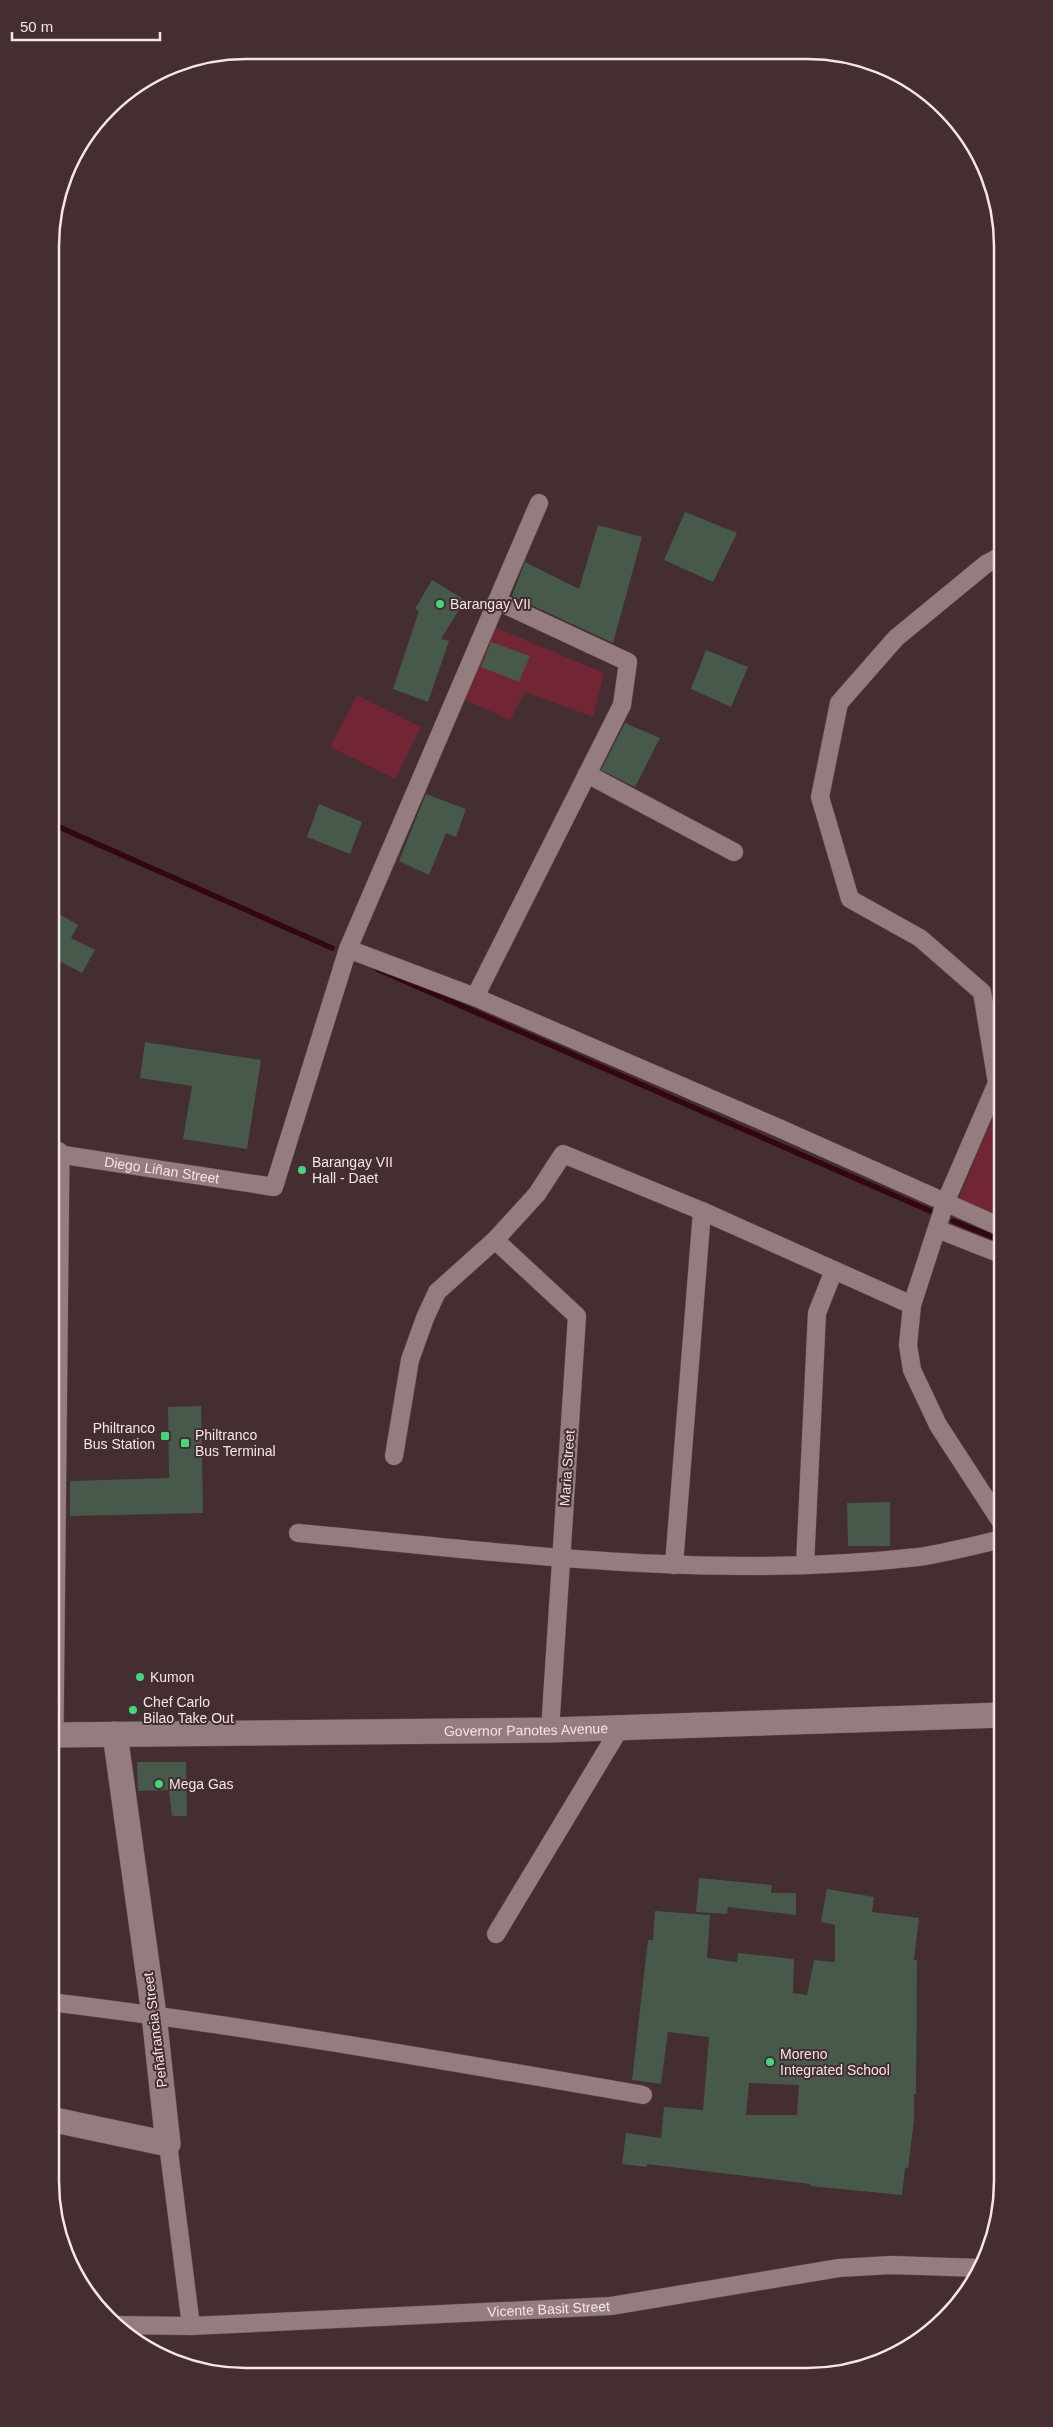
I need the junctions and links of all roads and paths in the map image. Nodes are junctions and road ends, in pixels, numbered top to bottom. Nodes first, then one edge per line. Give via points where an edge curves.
1 (539, 503) dead end
2 (994, 560) edge
3 (497, 601) junction
4 (587, 774) junction
5 (734, 852) dead end
6 (348, 949) junction
7 (475, 996) junction
8 (994, 1065) edge
9 (994, 1090) edge
10 (59, 1154) edge
11 (945, 1203) junction
12 (702, 1211) junction
13 (994, 1224) edge
14 (937, 1229) junction
15 (495, 1240) junction
16 (994, 1251) edge
17 (834, 1270) junction
18 (912, 1305) junction
19 (394, 1456) dead end
20 (994, 1511) edge
21 (298, 1533) dead end
22 (994, 1541) edge
23 (561, 1558) junction
24 (674, 1565) junction
25 (805, 1565) junction
26 (994, 1715) edge
27 (620, 1728) junction
28 (550, 1730) junction
29 (115, 1734) junction
30 (59, 1735) edge
31 (496, 1934) dead end
32 (59, 2003) edge
33 (154, 2015) junction
34 (643, 2095) dead end
35 (59, 2122) edge
36 (168, 2144) junction
37 (973, 2268) edge
38 (126, 2325) edge
39 (191, 2326) junction

1 - 3 street
2 - 8 street via 896,638 839,703 820,797 850,899 920,938 982,992
3 - 4 street via 628,662 622,705
3 - 6 street
4 - 5 street
4 - 7 street
6 - 7 street
6 - 10 street, Diego Liñan Street via 274,1187
7 - 11 street
9 - 11 street
11 - 13 street
11 - 14 street
12 - 15 street via 563,1154 537,1194
12 - 17 street
12 - 24 street
14 - 16 street
14 - 18 street
15 - 19 street via 437,1292 410,1360
15 - 23 street, Maria Street via 576,1316
17 - 18 street
17 - 25 street via 817,1313
18 - 20 street via 908,1344 912,1370 938,1424
21 - 23 street
22 - 25 street via 920,1556
23 - 24 street
23 - 28 street, Maria Street
24 - 25 street
26 - 27 street, Governor Panotes Avenue
27 - 28 street, Governor Panotes Avenue
27 - 31 street
28 - 29 street, Governor Panotes Avenue
29 - 30 street, Governor Panotes Avenue
29 - 33 street, Peñafrancia Street
32 - 33 street
33 - 34 street via 416,2055
33 - 36 street, Peñafrancia Street
35 - 36 street
36 - 39 street, Peñafrancia Street
37 - 39 street, Vicente Basit Street via 891,2265 839,2268 611,2306
38 - 39 street, Vicente Basit Street

